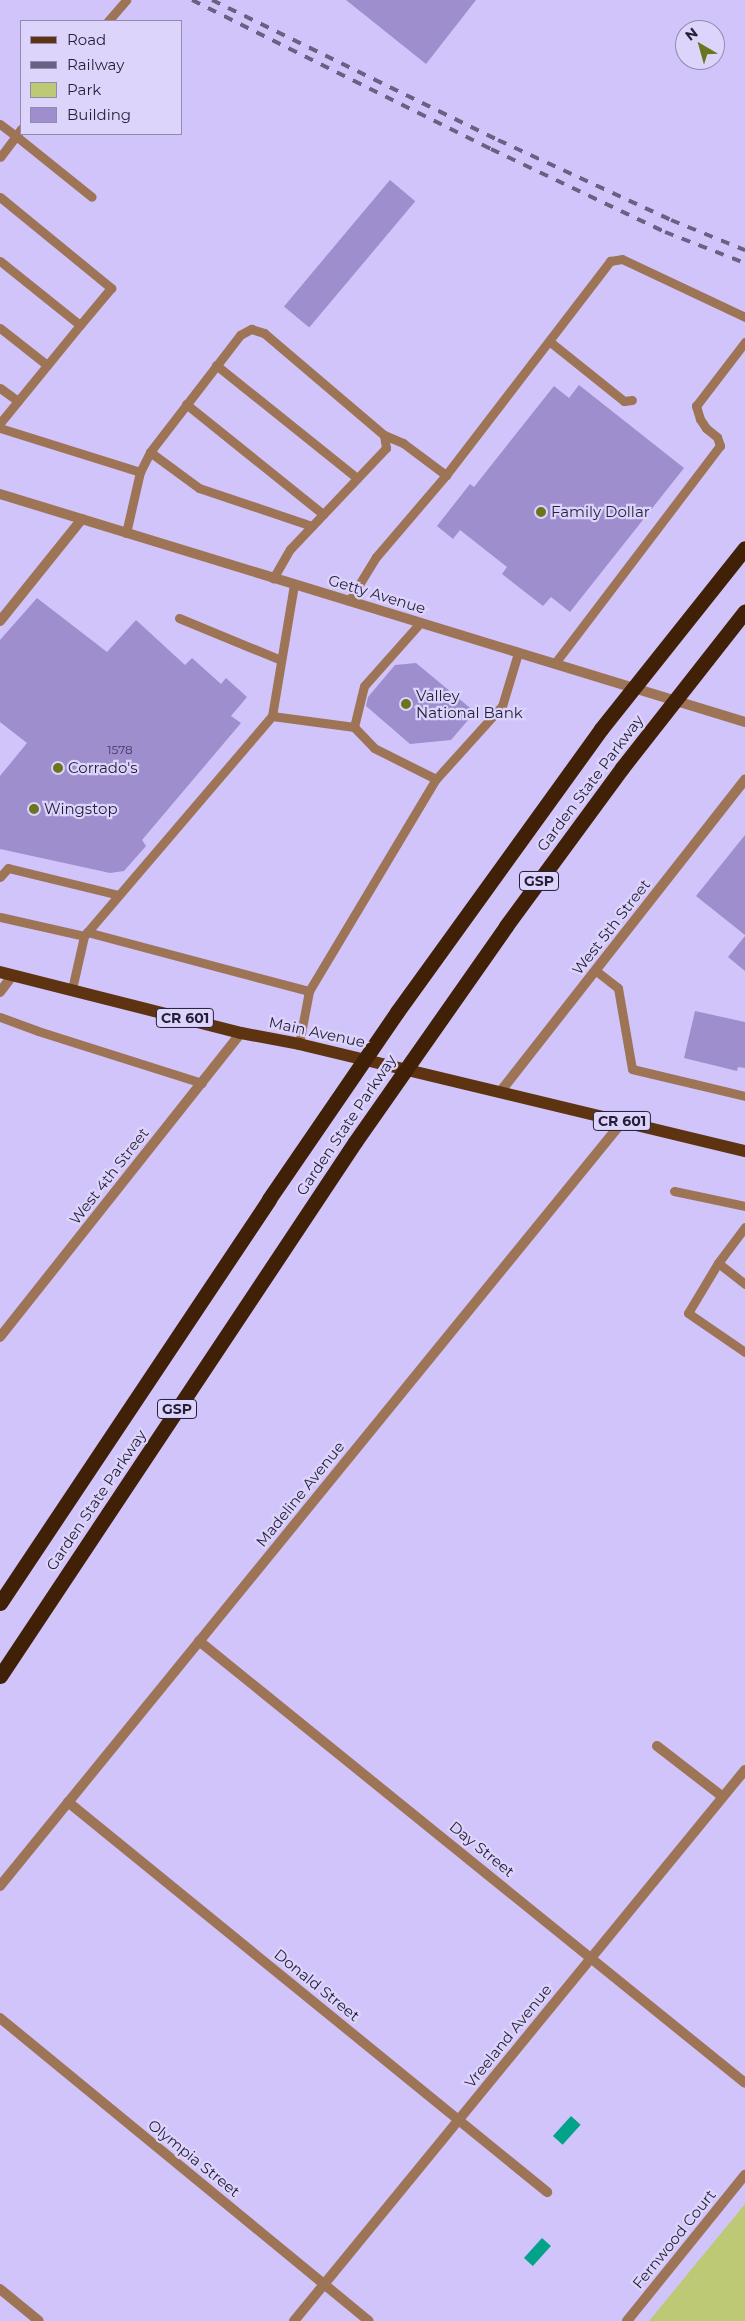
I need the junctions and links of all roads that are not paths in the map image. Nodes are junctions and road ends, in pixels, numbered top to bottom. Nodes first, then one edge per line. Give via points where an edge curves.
1 (126, 0) edge
2 (109, 20) edge
3 (0, 124) edge
4 (19, 133) edge
5 (21, 135) edge
6 (0, 157) edge
7 (0, 197) edge
8 (92, 197) dead end
9 (0, 261) edge
10 (745, 318) edge
11 (80, 325) junction
12 (0, 328) edge
13 (549, 341) junction
14 (745, 342) edge
15 (48, 365) junction
16 (216, 366) junction
17 (0, 388) edge
18 (632, 400) dead end
19 (18, 402) junction
20 (186, 404) junction
21 (0, 423) edge
22 (0, 428) edge
23 (384, 435) junction
24 (150, 452) junction
25 (140, 472) junction
26 (446, 475) junction
27 (357, 478) junction
28 (0, 494) edge
29 (323, 514) junction
30 (82, 519) junction
31 (312, 526) junction
32 (126, 533) junction
33 (745, 548) edge
34 (274, 578) junction
35 (294, 584) junction
36 (349, 601) junction
37 (745, 611) edge
38 (180, 618) dead end
39 (0, 621) edge
40 (420, 623) junction
41 (518, 653) junction
42 (281, 660) junction
43 (554, 663) junction
44 (272, 716) junction
45 (745, 722) edge
46 (354, 727) junction
47 (436, 779) junction
48 (745, 780) edge
49 (0, 877) edge
50 (119, 895) junction
51 (0, 917) edge
52 (85, 934) junction
53 (595, 970) junction
54 (0, 972) edge
55 (14, 975) junction
56 (72, 989) junction
57 (310, 991) junction
58 (0, 992) edge
59 (0, 1017) edge
60 (241, 1033) junction
61 (299, 1044) junction
62 (202, 1083) junction
63 (500, 1092) junction
64 (745, 1096) edge
65 (623, 1121) junction
66 (745, 1150) edge
67 (674, 1191) dead end
68 (745, 1206) edge
69 (745, 1228) edge
70 (718, 1263) junction
71 (745, 1284) edge
72 (0, 1337) edge
73 (745, 1352) edge
74 (0, 1603) edge
75 (199, 1641) junction
76 (0, 1676) edge
77 (657, 1746) dead end
78 (745, 1770) edge
79 (723, 1798) junction
80 (68, 1802) junction
81 (0, 1886) edge
82 (592, 1957) junction
83 (0, 2018) edge
84 (745, 2083) edge
85 (459, 2120) junction
86 (745, 2175) edge
87 (547, 2192) dead end
88 (324, 2284) junction
89 (0, 2289) edge
90 (39, 2321) edge
91 (294, 2321) edge
92 (369, 2321) edge
93 (627, 2321) edge

1 - 2 lane
3 - 4 lane
4 - 6 lane
5 - 8 lane
7 - 11 lane via 111,288
9 - 11 lane
10 - 13 lane via 622,259 610,261
11 - 15 lane
12 - 15 lane
13 - 18 lane via 624,401
13 - 26 lane
14 - 43 lane via 696,406 700,419 717,437 720,446
15 - 19 lane
16 - 20 lane
16 - 23 lane via 240,335 251,329 264,333
16 - 27 lane
17 - 19 lane
19 - 21 lane
20 - 24 lane
20 - 29 lane
22 - 25 lane
23 - 26 lane via 403,443
23 - 27 lane via 386,448
24 - 25 lane
24 - 31 lane via 199,488
25 - 32 lane
26 - 36 lane via 376,557
27 - 29 lane
28 - 30 street, Getty Avenue
29 - 31 lane
30 - 32 street, Getty Avenue
30 - 39 street
31 - 34 lane via 290,549
32 - 34 street, Getty Avenue
33 - 74 highway, Garden State Parkway / GSP via 601,729 396,1012
34 - 35 street, Getty Avenue
35 - 36 street, Getty Avenue
35 - 42 lane
36 - 40 street, Getty Avenue
37 - 76 highway, Garden State Parkway / GSP via 643,740 438,1023 355,1142
38 - 42 lane
40 - 41 street, Getty Avenue
40 - 46 lane via 364,686
41 - 43 street, Getty Avenue
41 - 47 lane via 502,706
42 - 44 lane
43 - 45 street, Getty Avenue
44 - 46 lane
44 - 50 lane
46 - 47 lane via 374,748
47 - 57 lane
48 - 53 street, West 5th Street
49 - 50 lane via 8,868
50 - 52 lane
51 - 52 lane
52 - 56 lane
52 - 57 lane
53 - 63 street, West 5th Street
53 - 64 lane via 618,988 632,1069
54 - 55 main road, Main Avenue / CR 601
55 - 56 main road, Main Avenue / CR 601
55 - 58 street
56 - 60 main road, Main Avenue / CR 601
57 - 61 lane
59 - 62 lane
60 - 61 main road, Main Avenue / CR 601
60 - 62 street, West 4th Street
61 - 63 main road, Main Avenue / CR 601
62 - 72 street, West 4th Street
63 - 65 main road, Main Avenue / CR 601
65 - 66 main road, Main Avenue / CR 601
65 - 75 street, Madeline Avenue
67 - 68 lane
69 - 70 lane
70 - 71 lane
70 - 73 lane via 688,1313
75 - 80 street, Madeline Avenue
75 - 82 street, Day Street
77 - 79 street
78 - 79 street, Vreeland Avenue
79 - 82 street, Vreeland Avenue
80 - 81 street, Madeline Avenue
80 - 85 street, Donald Street
82 - 84 street, Day Street
82 - 85 street, Vreeland Avenue
83 - 88 street, Olympia Street
85 - 87 street, Donald Street
85 - 88 street, Vreeland Avenue
86 - 93 street, Fernwood Court
88 - 91 street, Vreeland Avenue
88 - 92 street, Olympia Street
89 - 90 street

